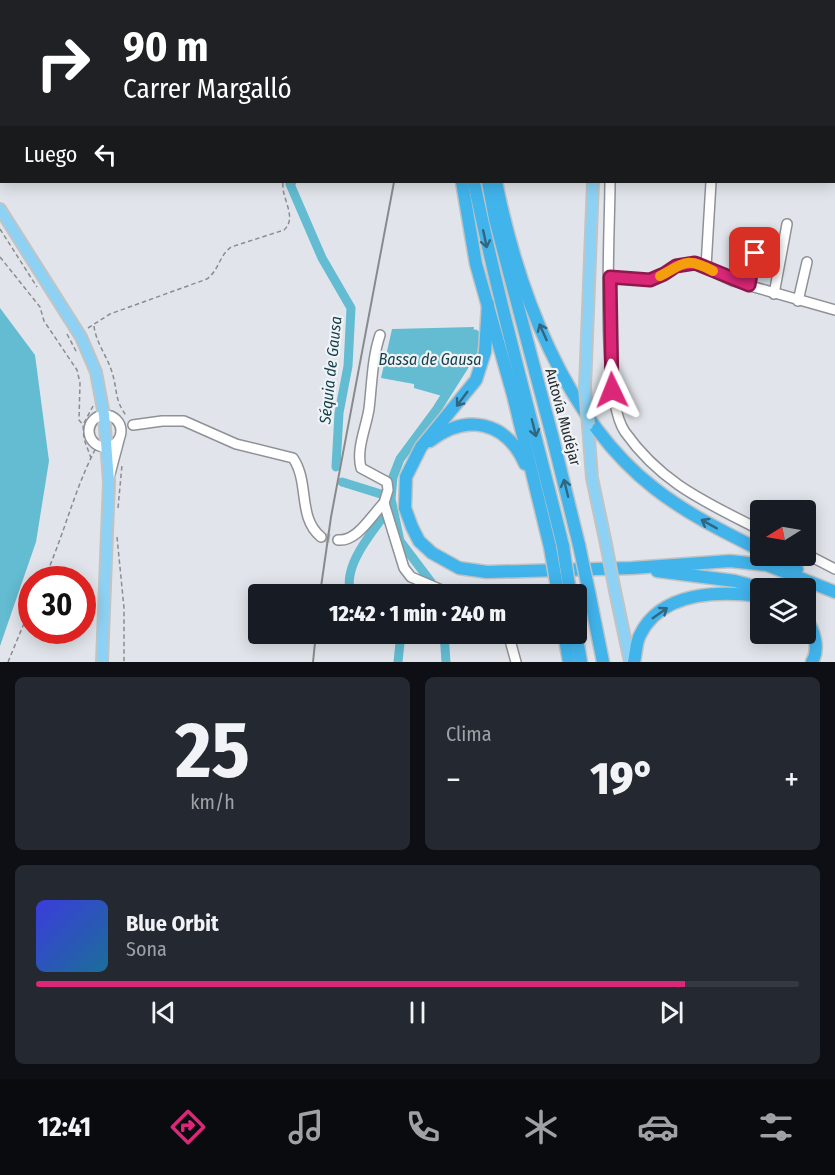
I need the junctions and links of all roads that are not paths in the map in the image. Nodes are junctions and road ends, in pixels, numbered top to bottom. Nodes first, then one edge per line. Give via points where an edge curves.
1 (462, 183) edge
2 (474, 183) edge
3 (488, 183) edge
4 (496, 183) edge
5 (593, 183) edge
6 (610, 183) edge
7 (711, 183) edge
8 (0, 209) edge
9 (787, 224) dead end
10 (758, 238) dead end
11 (807, 261) dead end
12 (706, 267) junction
13 (610, 277) junction
14 (749, 285) junction
15 (774, 294) junction
16 (798, 301) junction
17 (488, 304) junction
18 (835, 310) edge
19 (380, 335) dead end
20 (104, 415) junction
21 (119, 423) junction
22 (133, 425) junction
23 (120, 437) junction
24 (102, 446) junction
25 (422, 447) junction
26 (109, 482) junction
27 (384, 503) junction
28 (750, 525) edge
29 (321, 537) dead end
30 (338, 540) tunnel mouth
31 (750, 545) edge
32 (550, 547) junction
33 (816, 559) edge
34 (790, 566) edge
35 (632, 567) junction
36 (835, 569) edge
37 (428, 584) edge
38 (561, 584) edge
39 (564, 584) edge
40 (750, 585) edge
41 (835, 590) edge
42 (750, 595) edge
43 (511, 644) edge
44 (566, 644) edge
45 (578, 644) edge
46 (815, 644) edge
47 (102, 662) edge
48 (516, 662) edge
49 (569, 662) edge
50 (581, 662) edge
51 (603, 662) edge
52 (632, 662) edge
53 (812, 662) edge

1 - 17 highway via 476,264
2 -> 39 highway, Autovía Mudéjar, bridge via 490,261 563,546
51 -> 3 highway, Autovía Mudéjar, bridge via 554,439
31 -> 4 highway via 695,516 654,488 596,426 557,362 533,309
5 - 52 main road, bridge via 585,387 592,478
6 - 13 street
7 - 12 street
8 - 20 main road via 81,337 96,372
9 - 15 street
10 - 14 street
11 - 16 street
12 - 13 street via 695,263 676,266 650,280
12 - 14 street
13 - 28 street via 612,390 624,431 657,469 682,490
14 - 15 street
15 - 16 street
16 - 18 street
17 -> 25 highway via 486,352 476,380
17 - 32 highway
19 - 27 street via 358,458 361,468 387,482
20 - 21 street
20 - 24 main road
20 - 24 street via 90,424 89,432 91,440
21 - 22 street
21 - 23 street
22 - 23 street
22 - 29 street via 184,421 236,444 293,458 301,470 308,523
23 - 24 street
23 - 26 street
24 - 26 main road
25 - 32 highway via 461,425 487,426 509,438 526,465
25 - 35 highway via 406,477 405,508 419,541 443,561 487,572
26 - 47 main road
27 - 30 street via 354,537
27 - 37 street via 404,568 411,577
32 - 38 highway, bridge
33 - 36 street
34 - 41 highway
35 - 40 highway
35 - 41 highway via 730,561 767,564
52 -> 42 highway via 640,635 657,612 691,597 730,592
43 - 48 street
44 - 49 highway
45 - 50 highway
46 - 53 highway via 816,656

